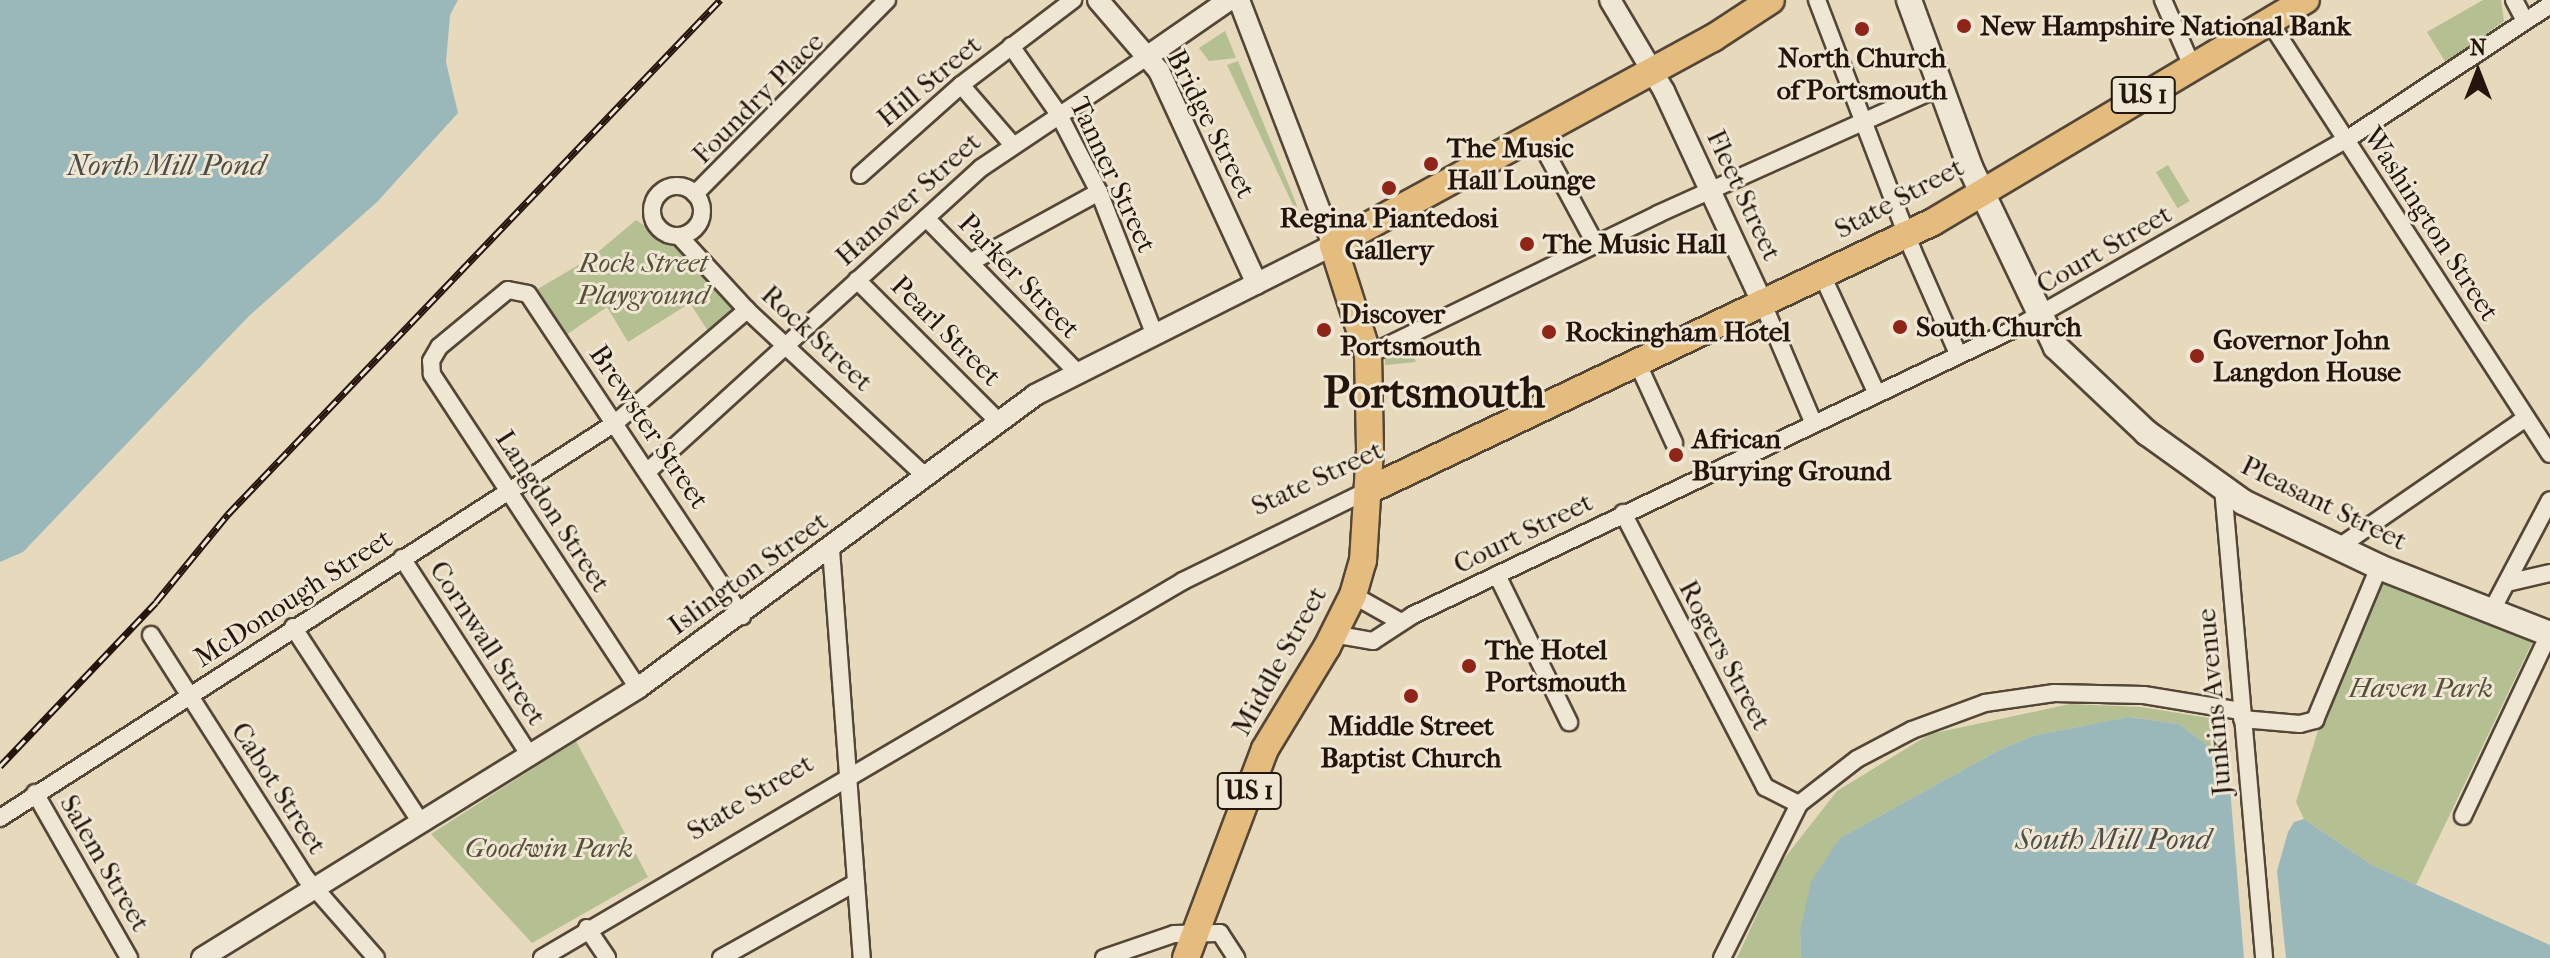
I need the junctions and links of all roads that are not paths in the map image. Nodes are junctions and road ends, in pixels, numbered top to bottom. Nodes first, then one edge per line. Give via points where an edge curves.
1 (887, 0) edge
2 (1073, 0) edge
3 (1098, 0) edge
4 (1229, 0) edge
5 (1239, 0) edge
6 (1610, 0) edge
7 (1771, 0) edge
8 (1817, 0) edge
9 (1909, 0) edge
10 (2163, 0) edge
11 (2306, 0) edge
12 (2514, 0) edge
13 (2550, 5) edge
14 (2269, 21) junction
15 (2525, 21) junction
16 (1011, 46) junction
17 (1148, 56) junction
18 (2192, 66) junction
19 (1651, 70) junction
20 (961, 85) junction
21 (1938, 88) junction
22 (1058, 113) junction
23 (1864, 121) junction
24 (1536, 134) junction
25 (2346, 140) junction
26 (1012, 144) junction
27 (860, 175) dead end
28 (1711, 189) junction
29 (1981, 191) junction
30 (1099, 192) junction
31 (695, 194) junction
32 (926, 218) junction
33 (1906, 234) junction
34 (679, 236) junction
35 (1333, 245) junction
36 (1596, 245) junction
37 (971, 262) junction
38 (1822, 275) junction
39 (857, 280) junction
40 (1257, 284) junction
41 (1763, 304) junction
42 (747, 310) junction
43 (2037, 317) junction
44 (1154, 333) junction
45 (789, 348) junction
46 (1958, 354) junction
47 (1368, 355) junction
48 (431, 361) joint
49 (1637, 362) junction
50 (1076, 371) junction
51 (1876, 392) junction
52 (2526, 418) junction
53 (997, 420) junction
54 (1813, 422) junction
55 (615, 423) junction
56 (1674, 443) dead end
57 (1370, 449) junction
58 (2550, 454) edge
59 (1422, 464) junction
60 (648, 471) junction
61 (923, 474) junction
62 (2223, 488) junction
63 (1369, 490) junction
64 (509, 491) junction
65 (2550, 500) edge
66 (1623, 513) junction
67 (831, 549) junction
68 (2336, 549) junction
69 (402, 558) junction
70 (2379, 567) junction
71 (2550, 573) edge
72 (1497, 575) junction
73 (2507, 583) junction
74 (1353, 595) junction
75 (2492, 610) junction
76 (742, 616) junction
77 (1401, 622) junction
78 (293, 627) junction
79 (1333, 634) junction
80 (2549, 634) edge
81 (151, 635) dead end
82 (638, 688) junction
83 (188, 695) junction
84 (2242, 715) junction
85 (1569, 722) dead end
86 (530, 756) junction
87 (847, 777) junction
88 (35, 793) junction
89 (1799, 804) junction
90 (2463, 816) dead end
91 (0, 818) edge
92 (422, 824) junction
93 (855, 883) junction
94 (314, 889) junction
95 (587, 928) junction
96 (1191, 946) edge
97 (129, 958) edge
98 (202, 958) edge
99 (376, 958) edge
100 (542, 958) edge
101 (607, 958) edge
102 (721, 958) edge
103 (862, 958) edge
104 (1104, 958) edge
105 (1236, 958) edge
106 (1722, 958) edge
107 (2264, 958) edge

1 - 31 street, Foundry Place
2 - 16 street, Hill Street
3 - 17 street, Bridge Street
4 - 17 street, Hanover Street
5 - 35 street
6 - 19 street, Fleet Street
7 - 19 main road
8 - 23 street
9 - 21 main road, Pleasant Street
10 - 18 street
11 - 14 main road, State Street / US 1
12 - 15 street
13 - 15 street, Court Street
14 - 18 main road, State Street / US 1
14 - 25 street, Washington Street
15 - 25 street, Court Street
16 - 20 street, Hill Street
16 - 22 street, Tanner Street
17 - 22 street, Hanover Street
17 - 40 street, Bridge Street
18 - 29 main road, State Street / US 1
19 - 24 main road
19 - 28 street, Fleet Street
20 - 26 street
20 - 27 street, Hill Street
21 - 23 street
21 - 29 main road, Pleasant Street
22 - 26 street, Hanover Street
22 - 30 street, Tanner Street
23 - 28 street
23 - 33 street
24 - 35 main road
24 - 36 street
25 - 43 street, Court Street
25 - 52 street, Washington Street
26 - 32 street, Hanover Street
28 - 36 street
28 - 41 street, Fleet Street
29 - 33 main road, State Street / US 1
29 - 43 main road, Pleasant Street
30 - 37 street
30 - 44 street, Tanner Street
31 - 34 street, Foundry Place via 702,216 694,230
31 - 34 street, Foundry Place via 671,186 653,203 658,228
32 - 37 street, Parker Street
32 - 39 street, Hanover Street
33 - 38 main road, State Street / US 1
33 - 46 street
34 - 42 street, Rock Street
35 - 40 street, Islington Street
35 - 47 main road, Middle Street / US 1
36 - 47 street
37 - 50 street, Parker Street
38 - 41 main road, State Street / US 1
38 - 51 street
39 - 45 street, Hanover Street
39 - 53 street, Pearl Street
40 - 44 street, Islington Street
41 - 49 main road, State Street / US 1
41 - 54 street, Fleet Street
42 - 45 street, Rock Street
42 - 55 street, McDonough Street
43 - 46 street, Court Street
43 - 62 main road, Pleasant Street via 2056,347 2123,412
44 - 50 street, Islington Street
45 - 60 street, Hanover Street
45 - 61 street, Rock Street
46 - 51 street, Court Street
47 - 57 main road, Middle Street / US 1
48 - 55 street, Brewster Street via 505,292 521,289
48 - 64 street, Langdon Street via 432,374
49 - 56 street
49 - 59 main road, State Street / US 1
50 - 53 street, Islington Street
51 - 54 street, Court Street
52 - 58 street, Washington Street
52 - 68 street
53 - 61 street, Islington Street
54 - 66 street, Court Street
55 - 60 street, Brewster Street
55 - 64 street, McDonough Street
57 - 59 main road via 1381,466
57 - 63 main road, Middle Street / US 1
59 - 63 main road, State Street / US 1
60 - 76 street, Brewster Street
61 - 67 street, Islington Street
62 - 68 main road, Pleasant Street
62 - 84 street, Junkins Avenue
63 - 74 main road, Middle Street / US 1 via 1366,544
63 - 87 street, State Street via 1183,581
64 - 69 street, McDonough Street
64 - 82 street, Langdon Street
65 - 73 street
66 - 72 street, Court Street
66 - 89 street, Rogers Street via 1765,787
67 - 76 street, Islington Street
67 - 87 street
68 - 70 main road, Pleasant Street
69 - 78 street, McDonough Street
69 - 86 street, Cornwall Street
70 - 75 main road, Pleasant Street
70 - 84 street via 2315,720 2300,724
71 - 73 street
72 - 77 street, Court Street
72 - 85 street
73 - 75 street
74 - 77 street
74 - 79 main road, Middle Street / US 1
75 - 80 main road, Pleasant Street
76 - 82 street, Islington Street
77 - 79 street, Court Street via 1373,641
78 - 83 street, McDonough Street
78 - 92 street
79 - 96 main road, Middle Street / US 1 via 1265,749
80 - 90 street
81 - 83 street, Cabot Street
82 - 86 street, Islington Street
83 - 88 street, McDonough Street
83 - 94 street, Cabot Street
84 - 89 street via 2114,693 2054,693 1996,701 1889,740
84 - 107 street, Junkins Avenue
86 - 92 street, Islington Street
87 - 93 street
87 - 95 street, State Street
88 - 91 street, McDonough Street
88 - 97 street, Salem Street
89 - 106 street
92 - 94 street, Islington Street
93 - 102 street
93 - 103 street
94 - 98 street, Islington Street
94 - 99 street, Cabot Street
95 - 100 street, State Street
95 - 101 street
96 - 104 street via 1174,934
96 - 105 street via 1220,933

